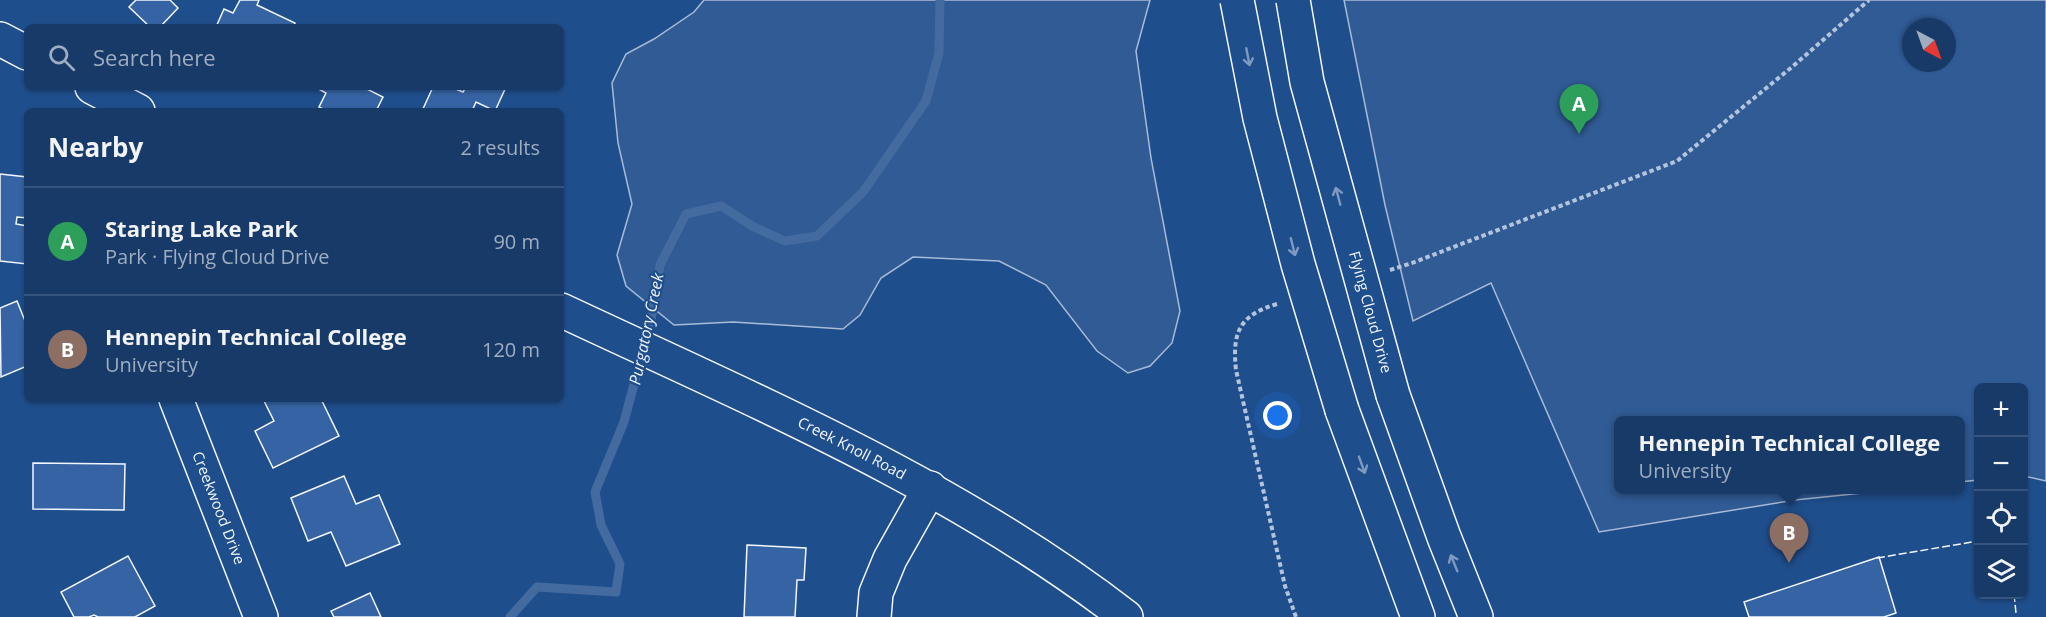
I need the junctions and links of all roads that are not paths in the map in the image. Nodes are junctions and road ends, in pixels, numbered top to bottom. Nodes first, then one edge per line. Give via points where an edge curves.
1 (1238, 0) edge
2 (1293, 0) edge
3 (0, 39) edge
4 (24, 51) edge
5 (98, 90) edge
6 (132, 108) edge
7 (564, 311) edge
8 (177, 402) edge
9 (930, 488) junction
10 (261, 617) edge
11 (873, 617) edge
12 (1126, 617) edge
13 (1418, 617) edge
14 (1476, 617) edge

1 -> 13 main road, bridge via 1260,118 1298,264 1342,410
14 -> 2 main road, Flying Cloud Drive, bridge via 1393,395 1307,82
3 - 4 main road
5 - 6 main road
7 - 9 main road, Creek Knoll Road via 787,415
8 - 10 main road, Creekwood Drive
9 - 11 main road via 890,559 876,593
9 - 12 main road, Creek Knoll Road via 1039,556

